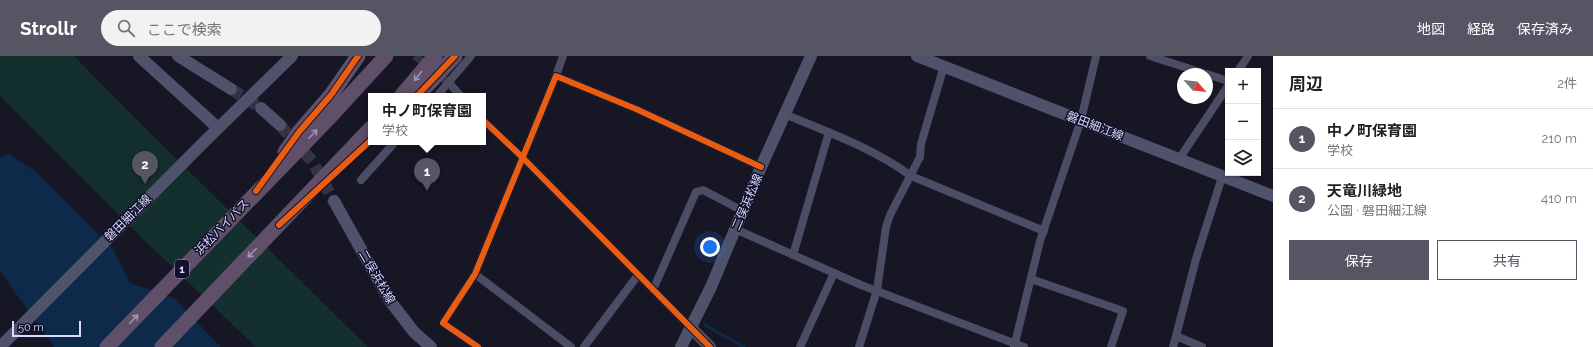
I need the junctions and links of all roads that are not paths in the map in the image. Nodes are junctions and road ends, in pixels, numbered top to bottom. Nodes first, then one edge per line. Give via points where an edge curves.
1 (139, 56) edge
2 (178, 56) edge
3 (292, 56) edge
4 (358, 56) edge
5 (386, 56) edge
6 (435, 56) edge
7 (455, 56) edge
8 (471, 56) edge
9 (563, 56) edge
10 (811, 56) edge
11 (918, 56) edge
12 (1096, 56) edge
13 (1150, 56) edge
14 (1248, 56) edge
15 (944, 66) junction
16 (1187, 68) edge
17 (1240, 68) edge
18 (556, 76) junction
19 (1213, 76) edge
20 (1225, 80) edge
21 (448, 83) junction
22 (232, 89) tunnel mouth
23 (1225, 90) edge
24 (404, 93) edge
25 (420, 93) edge
26 (440, 93) edge
27 (458, 93) edge
28 (261, 108) tunnel mouth
29 (784, 114) junction
30 (1081, 120) junction
31 (486, 123) edge
32 (280, 125) tunnel mouth
33 (218, 128) junction
34 (368, 131) edge
35 (829, 132) junction
36 (368, 143) edge
37 (393, 145) edge
38 (522, 157) junction
39 (1179, 159) junction
40 (761, 167) junction
41 (911, 176) junction
42 (1222, 177) junction
43 (361, 180) dead end
44 (256, 191) junction
45 (1273, 196) edge
46 (334, 201) tunnel mouth
47 (743, 211) junction
48 (280, 225) junction
49 (735, 229) junction
50 (1044, 231) junction
51 (792, 255) junction
52 (834, 273) junction
53 (475, 274) junction
54 (638, 275) junction
55 (1031, 279) junction
56 (653, 290) junction
57 (877, 290) junction
58 (691, 328) junction
59 (1176, 336) junction
60 (1014, 345) edge
61 (0, 347) edge
62 (107, 347) edge
63 (162, 347) edge
64 (430, 347) edge
65 (478, 347) edge
66 (571, 347) edge
67 (584, 347) edge
68 (681, 347) edge
69 (710, 347) edge
70 (800, 347) edge
71 (859, 347) edge
72 (1024, 347) edge
73 (1111, 347) edge
74 (1173, 347) edge
75 (1202, 347) edge

1 - 33 main road
2 - 22 main road
3 - 33 main road, 磐田細江線
4 - 44 highway, 1
44 -> 5 highway, 浜松バイパス / 1 via 335,112
6 -> 24 highway
7 - 25 highway
8 - 21 street
9 - 18 street
10 - 29 main road, 二俣浜松線
11 - 15 main road, 磐田細江線
12 - 30 street
13 - 16 street
14 - 17 street
15 - 30 main road, 磐田細江線
15 - 41 street via 921,144 920,157
18 - 38 street
18 - 40 street via 636,109
19 - 20 street
21 - 26 street
21 - 27 street
23 - 39 street
28 - 32 main road
29 - 35 street
29 - 40 main road, 二俣浜松線
30 - 39 main road, 磐田細江線
30 - 50 street
31 - 38 street
33 - 61 main road, 磐田細江線
34 - 48 highway
35 - 41 street via 894,163
35 - 51 street
36 - 48 highway
37 - 43 street
38 - 53 street
38 - 54 street
39 - 42 main road, 磐田細江線
40 - 47 main road, 二俣浜松線
41 - 50 street
41 - 57 street via 886,227
42 - 45 main road, 磐田細江線
42 - 59 street via 1196,259
62 -> 44 highway, 浜松バイパス / 1
46 - 64 main road, 二俣浜松線 via 390,301 414,332
47 - 49 main road, 二俣浜松線
47 - 56 street via 703,190 696,192
48 -> 63 highway
49 - 51 street
49 - 58 main road, 二俣浜松線
50 - 55 street
51 - 52 street
52 - 57 street
52 - 70 street
53 - 65 street via 443,323
53 - 66 street
54 - 56 street
54 - 67 street
55 - 60 street
55 - 73 street via 1123,311
56 - 58 street
57 - 60 street
57 - 71 street
58 - 68 main road, 二俣浜松線
58 - 69 main road
59 - 74 street
59 - 75 street
60 - 72 street

